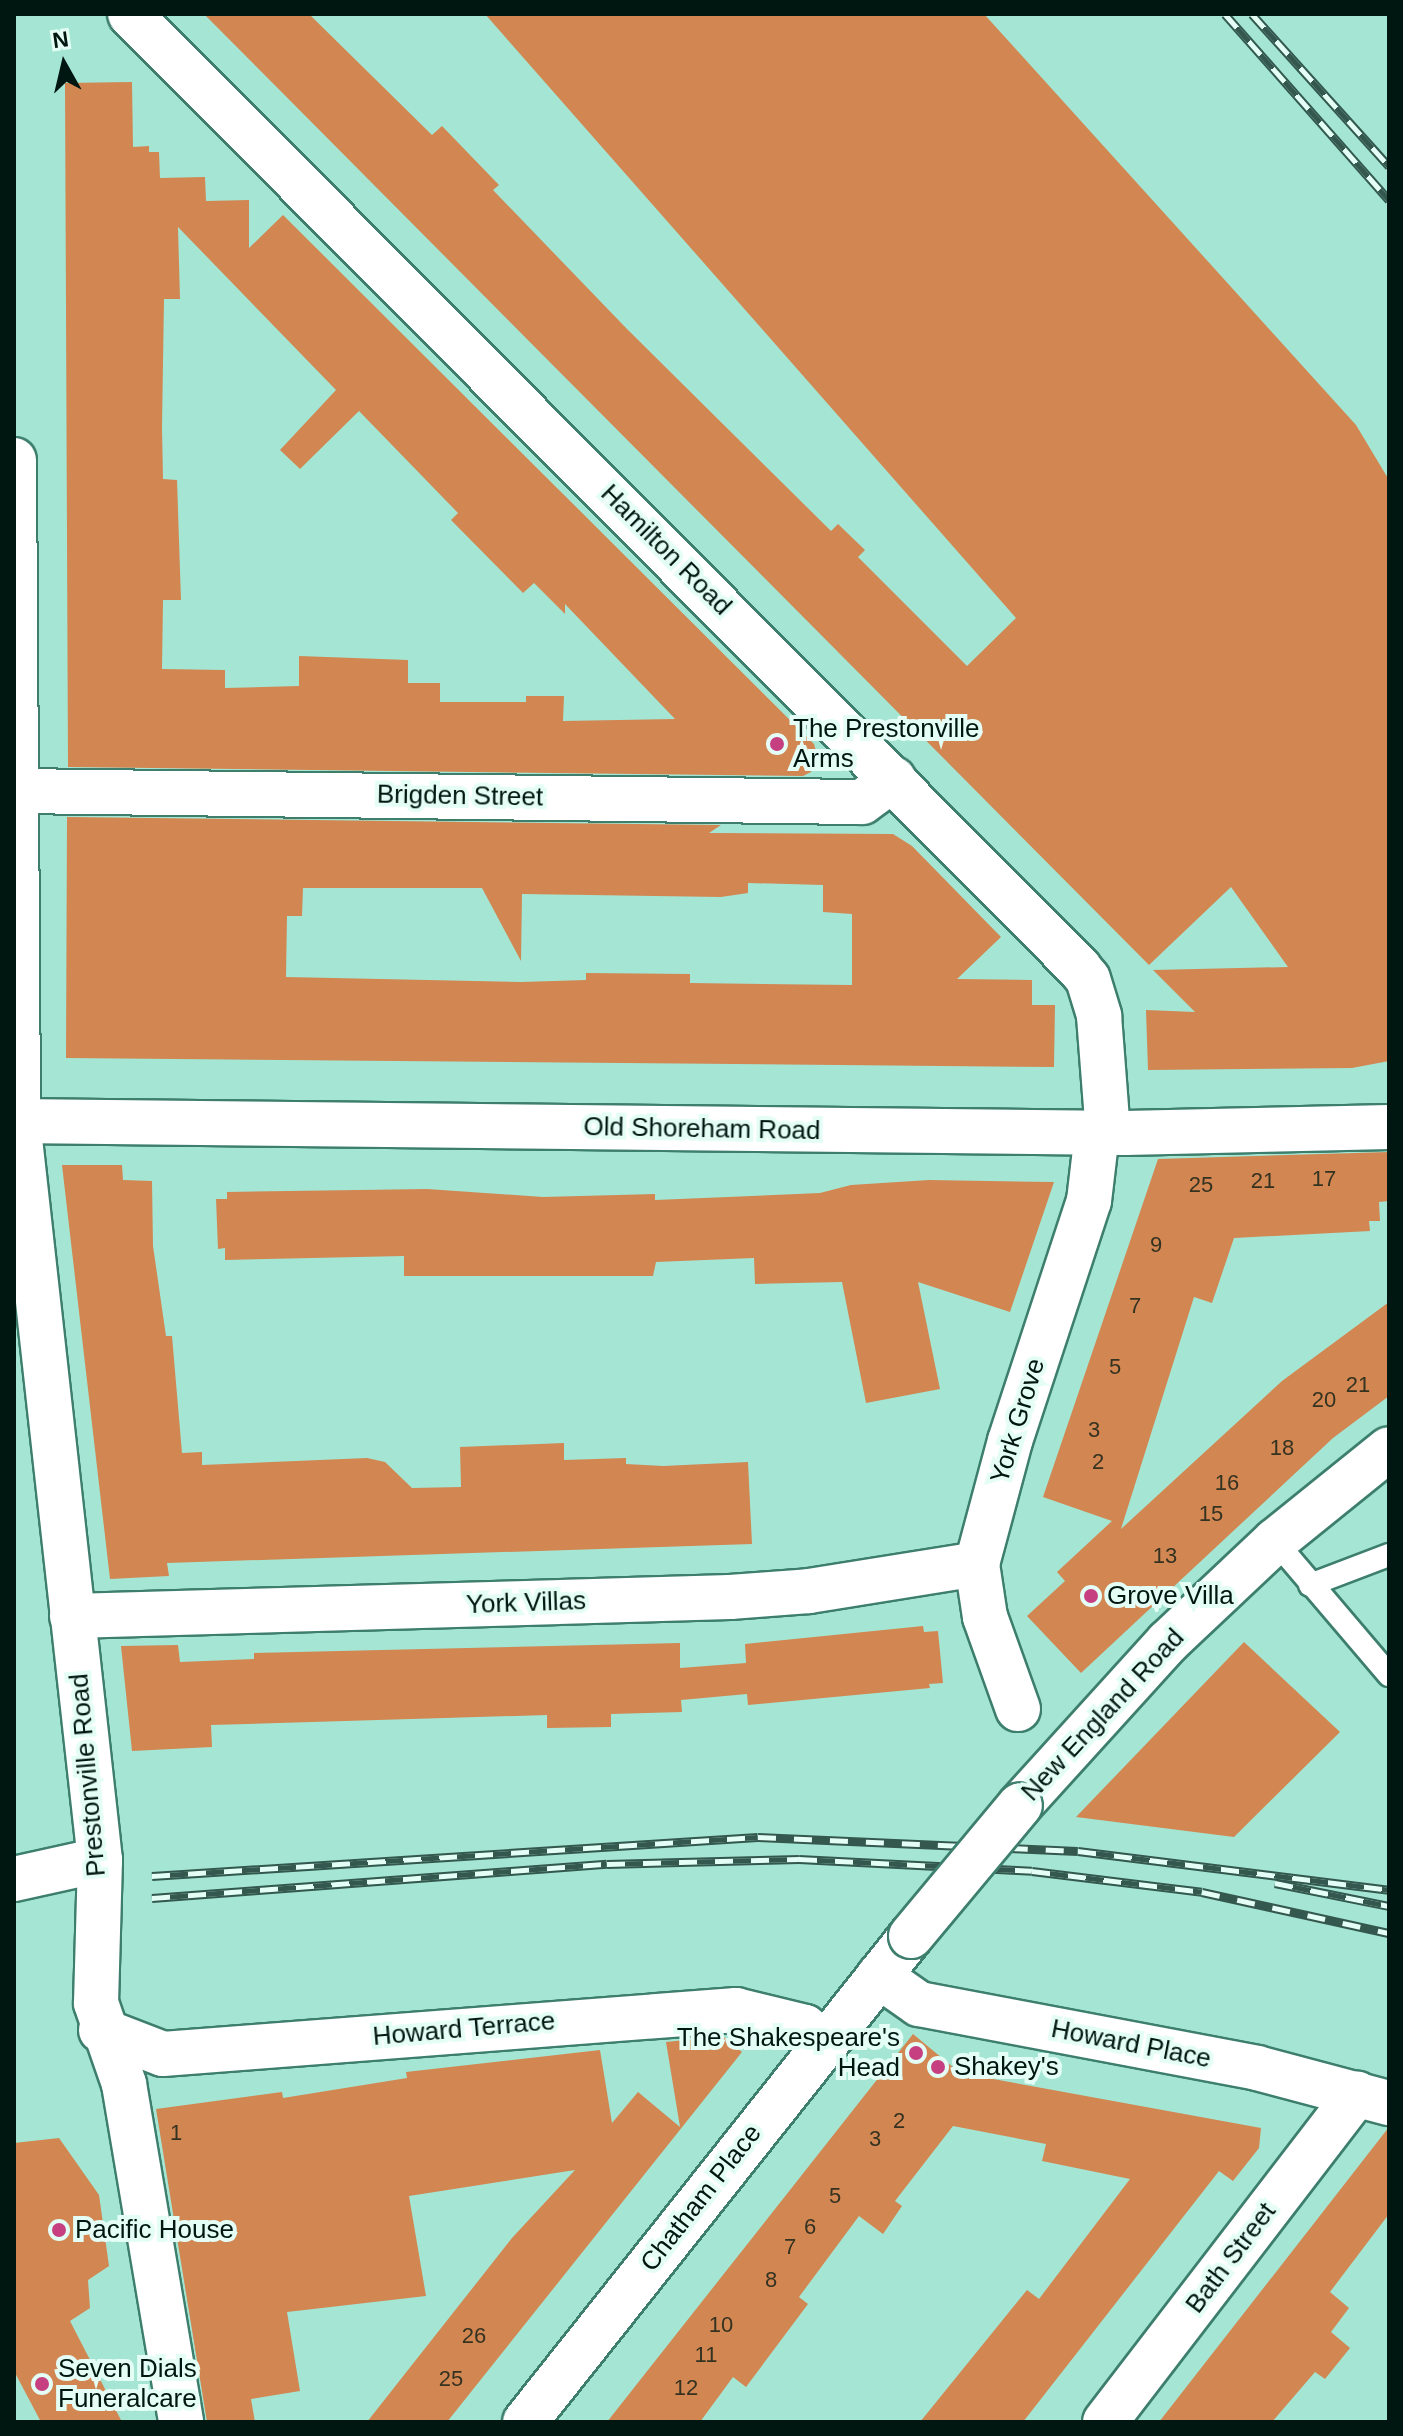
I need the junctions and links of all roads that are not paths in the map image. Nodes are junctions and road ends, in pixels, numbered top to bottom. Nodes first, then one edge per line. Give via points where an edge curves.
1 (130, 14) edge
2 (14, 460) edge
3 (894, 779) junction
4 (17, 791) junction
5 (16, 1121) edge
6 (1389, 1127) edge
7 (1103, 1133) junction
8 (1389, 1449) edge
9 (1275, 1541) junction
10 (1389, 1555) edge
11 (977, 1564) junction
12 (1310, 1585) junction
13 (72, 1616) junction
14 (1389, 1675) edge
15 (1018, 1709) dead end
16 (100, 1860) junction
17 (14, 1879) edge
18 (879, 1976) junction
19 (101, 2030) junction
20 (823, 2043) junction
21 (1373, 2098) edge
22 (181, 2422) edge
23 (525, 2422) edge
24 (1105, 2422) edge

1 - 3 street, Hamilton Road
2 - 4 street, Prestonville Road
3 - 4 street, Brigden Street via 862,802
3 - 7 street, Hamilton Road via 1088,979 1103,1040
4 - 5 street, Prestonville Road
5 - 7 street, Old Shoreham Road
5 - 13 street, Prestonville Road
6 - 7 street, Old Shoreham Road
7 - 11 street, York Grove via 1089,1201 1010,1441
8 - 9 street, New England Road
9 - 12 lane
9 - 18 street, New England Road, bridge via 1168,1642 1020,1805
10 - 12 lane
11 - 13 street, York Villas via 809,1591 730,1597
11 - 15 street, York Grove via 985,1617
12 - 14 lane
13 - 16 street, Prestonville Road
16 - 17 street
16 - 19 street, Prestonville Road via 96,2003
18 - 20 street, Chatham Place
18 - 21 street, Howard Place via 919,2004 1154,2047
19 - 20 street, Howard Terrace via 163,2054 736,2010 805,2027
19 - 22 street, Prestonville Road via 124,2084
20 - 23 street, Chatham Place
21 - 24 street, Bath Street

